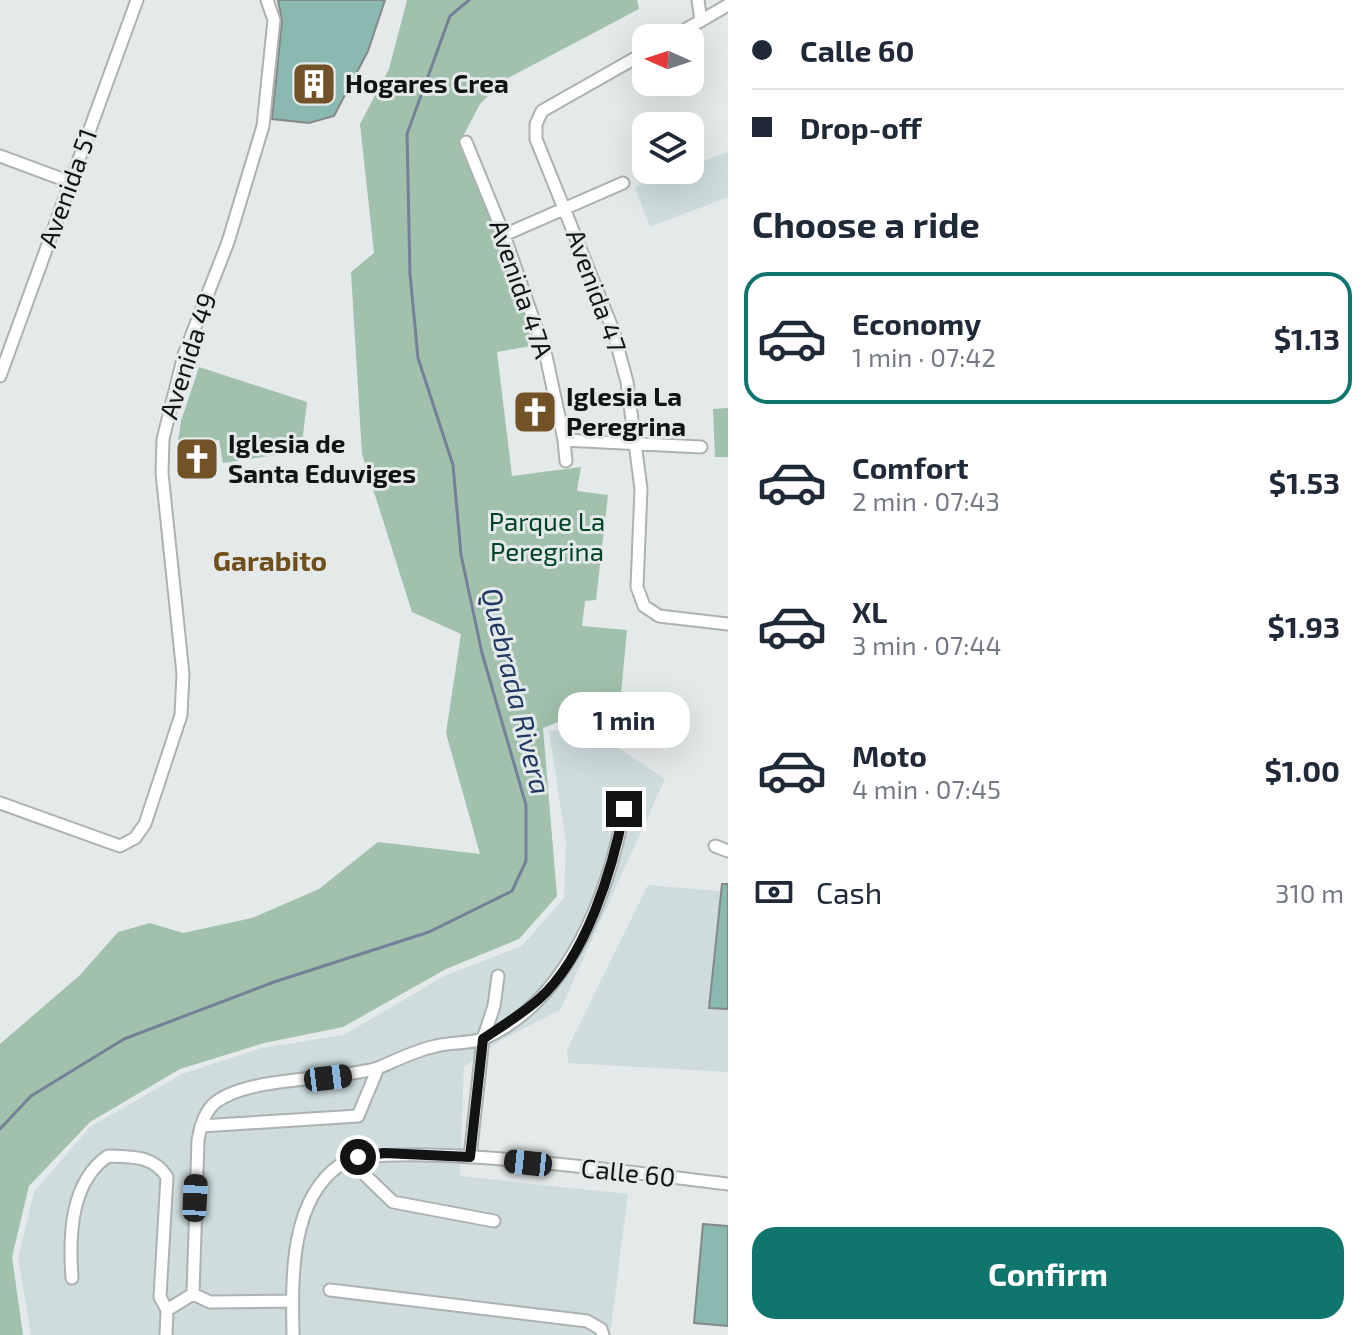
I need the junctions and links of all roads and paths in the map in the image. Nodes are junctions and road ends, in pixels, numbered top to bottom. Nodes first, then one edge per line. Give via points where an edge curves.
1 (137, 0) edge
2 (267, 0) edge
3 (698, 0) edge
4 (728, 5) edge
5 (701, 21) junction
6 (696, 24) edge
7 (632, 60) edge
8 (466, 142) dead end
9 (0, 156) edge
10 (70, 182) junction
11 (623, 183) dead end
12 (565, 209) junction
13 (504, 235) junction
14 (0, 376) edge
15 (564, 440) junction
16 (637, 442) junction
17 (701, 447) dead end
18 (566, 461) dead end
19 (728, 624) edge
20 (0, 803) edge
21 (624, 809) dead end
22 (715, 846) dead end
23 (728, 851) edge
24 (498, 976) dead end
25 (483, 1039) junction
26 (378, 1068) junction
27 (201, 1126) junction
28 (358, 1157) junction
29 (470, 1157) junction
30 (728, 1184) edge
31 (494, 1221) dead end
32 (72, 1278) dead end
33 (330, 1290) dead end
34 (193, 1294) junction
35 (292, 1301) junction
36 (167, 1310) junction
37 (166, 1335) edge
38 (293, 1335) edge
39 (603, 1335) edge

1 - 10 street, Avenida 51
2 - 20 street, Avenida 49 via 274,20 263,126 228,242 184,355 163,439 183,674 181,715 145,824 120,846
3 - 5 street
4 - 5 street
5 - 6 street
7 - 12 street, Avenida 47 via 555,102 536,124 536,139
8 - 13 street, Avenida 47A
9 - 10 street
10 - 14 street, Avenida 51
11 - 12 street
12 - 13 street
12 - 16 street, Avenida 47 via 613,330
13 - 15 street, Avenida 47A via 546,356
15 - 16 street
15 - 18 street, Avenida 47A
16 - 17 street
16 - 19 street, Avenida 47 via 637,587 644,606 659,616
21 - 25 street via 610,875 558,978 539,999
22 - 23 street
24 - 25 street
25 - 26 street via 429,1048
25 - 29 street
26 - 27 street via 242,1088 214,1103
26 - 27 street via 358,1116
27 - 34 street
28 - 29 street, Calle 60
28 - 31 street via 366,1176 393,1202
28 - 35 street via 340,1165 311,1201 296,1245
29 - 30 street, Calle 60
32 - 36 street via 69,1241 87,1176 108,1156 143,1157 167,1177 160,1297
33 - 39 street via 587,1321
34 - 35 street via 210,1302
34 - 36 street
35 - 38 street
36 - 37 street

